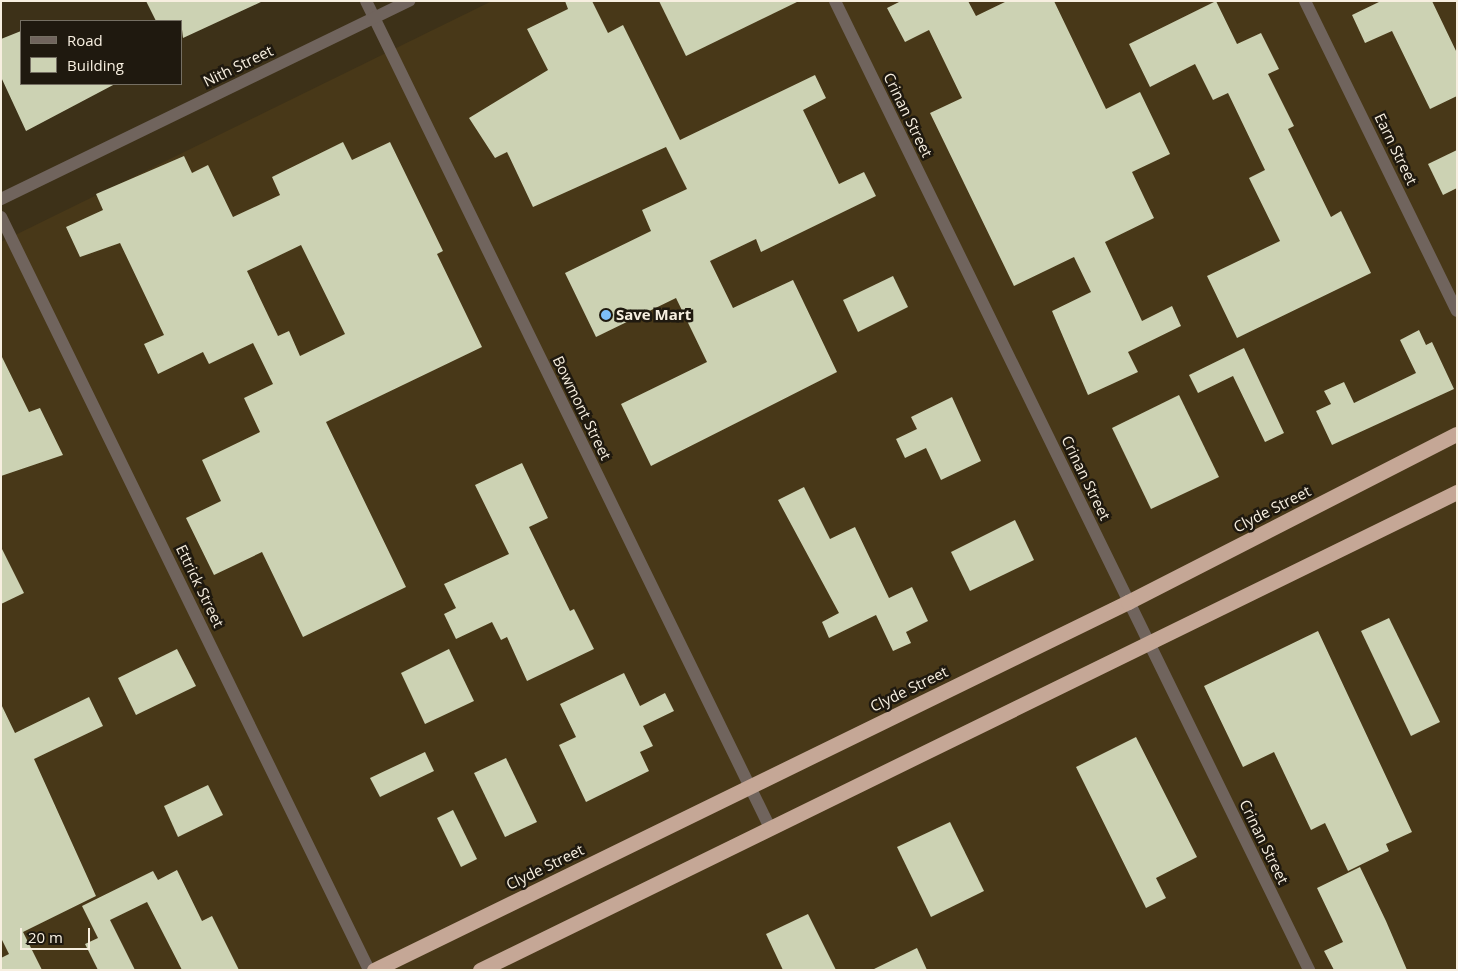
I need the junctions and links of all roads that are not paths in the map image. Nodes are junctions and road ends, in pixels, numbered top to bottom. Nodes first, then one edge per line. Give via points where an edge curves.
1 (366, 1) edge
2 (409, 1) edge
3 (835, 1) edge
4 (1306, 1) edge
5 (375, 18) junction
6 (1, 199) edge
7 (1, 217) edge
8 (1457, 311) edge
9 (1457, 434) edge
10 (1457, 492) edge
11 (1128, 602) junction
12 (1148, 642) junction
13 (749, 787) junction
14 (770, 828) junction
15 (369, 970) edge
16 (374, 970) edge
17 (480, 970) edge
18 (1309, 970) edge

1 - 5 street, Bowmont Street
2 - 5 street, Nith Street
3 - 11 street, Crinan Street
4 - 8 street, Earn Street
5 - 6 street, Nith Street
5 - 13 street, Bowmont Street
7 - 15 street, Ettrick Street
9 - 11 highway, Clyde Street
10 - 12 highway
11 - 12 street, Crinan Street
11 - 13 highway, Clyde Street
12 - 14 highway
12 - 18 street, Crinan Street
13 - 14 street, Bowmont Street
13 - 16 highway, Clyde Street
14 - 17 highway

